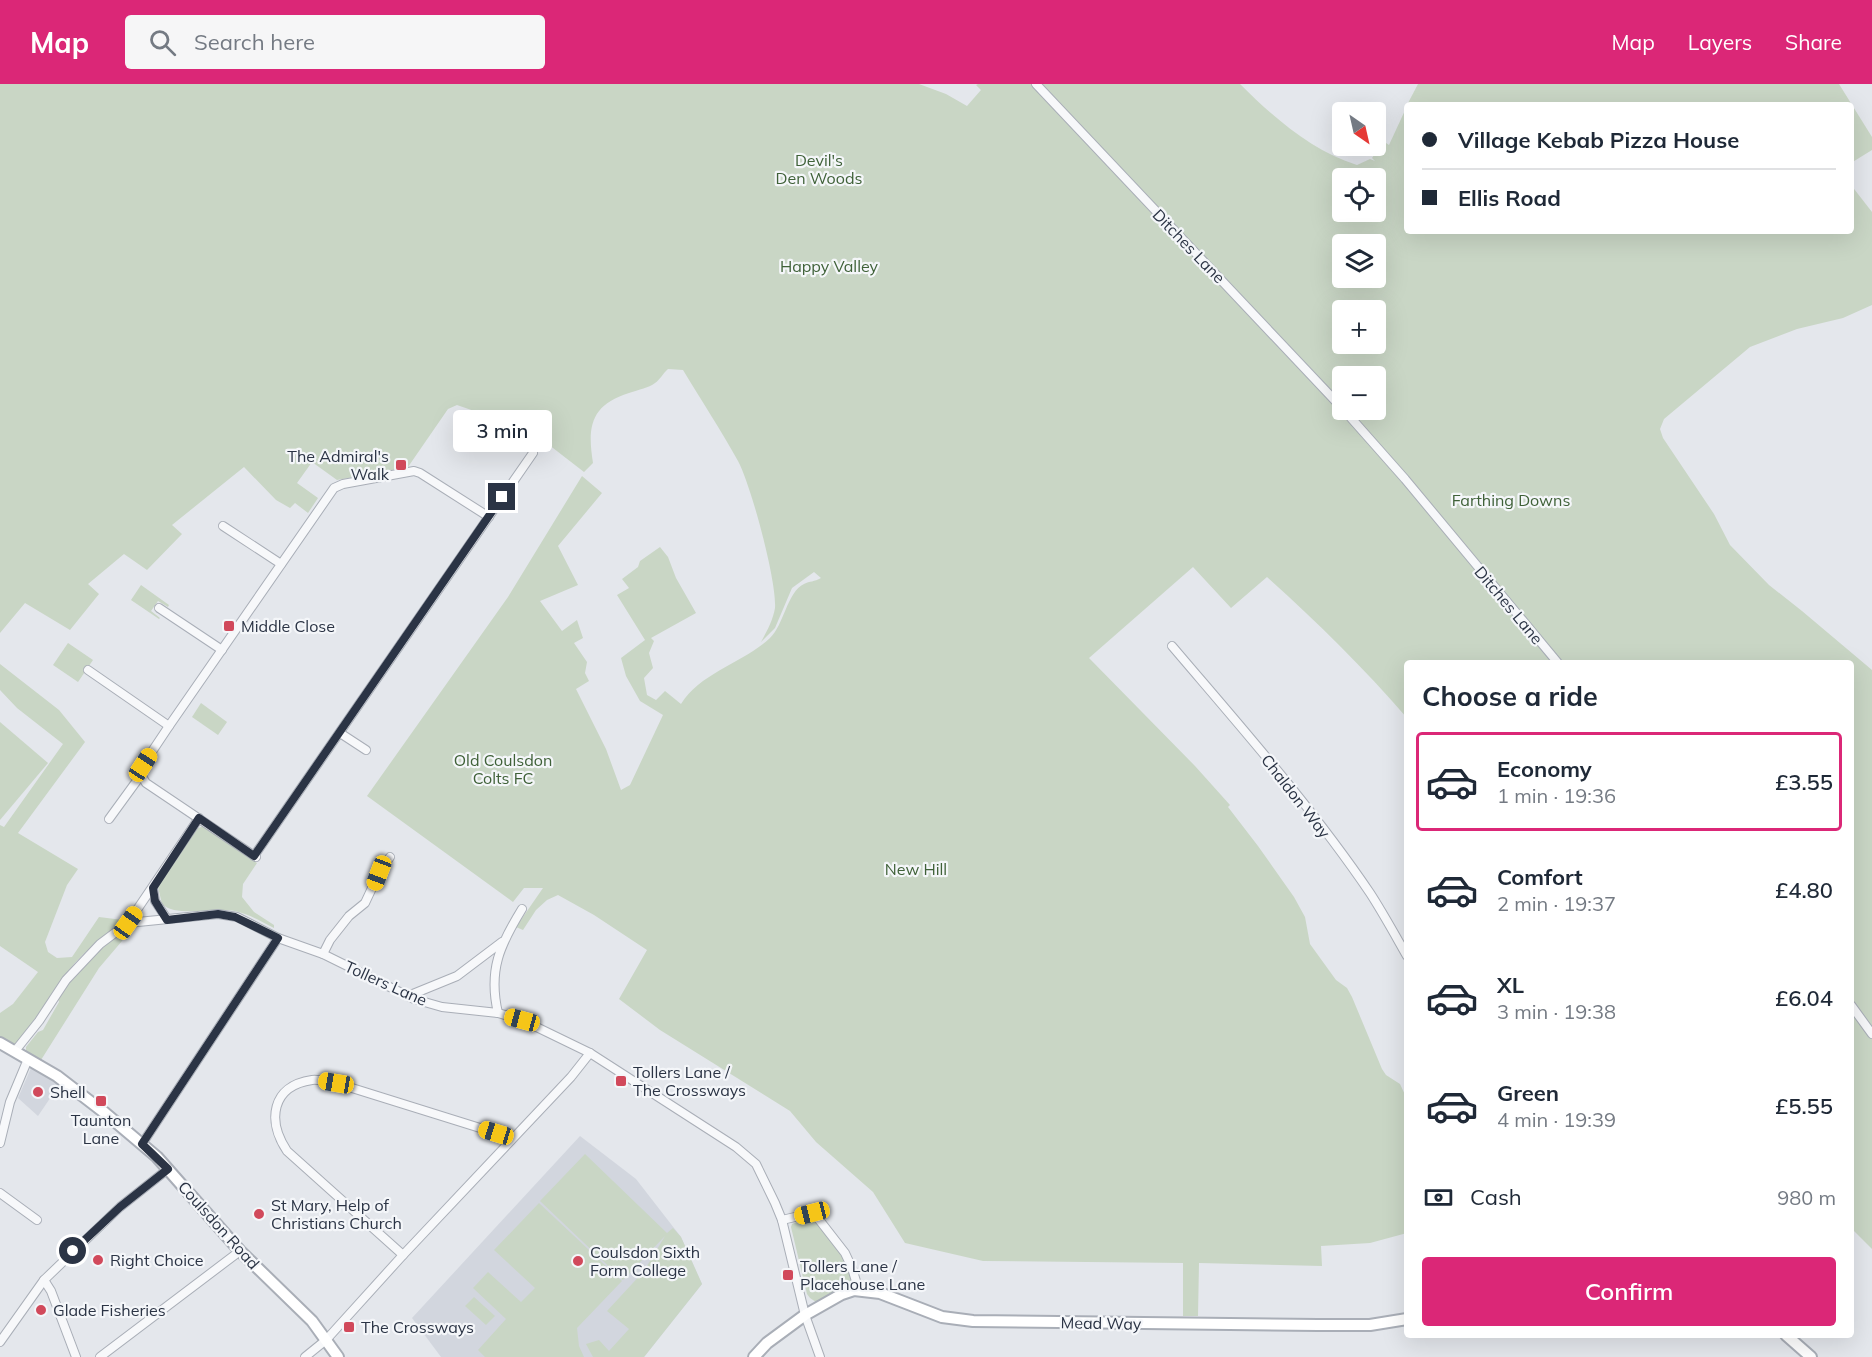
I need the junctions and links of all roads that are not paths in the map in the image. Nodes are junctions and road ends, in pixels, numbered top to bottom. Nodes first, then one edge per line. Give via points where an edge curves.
1 (1036, 84) edge
2 (1332, 397) edge
3 (1353, 420) edge
4 (533, 453) dead end
5 (489, 517) junction
6 (224, 526) dead end
7 (281, 564) junction
8 (159, 608) dead end
9 (1172, 646) dead end
10 (222, 650) junction
11 (1556, 660) edge
12 (88, 670) dead end
13 (169, 726) junction
14 (339, 733) junction
15 (366, 750) dead end
16 (141, 775) junction
17 (199, 818) junction
18 (109, 819) dead end
19 (390, 857) dead end
20 (153, 888) junction
21 (522, 909) dead end
22 (167, 920) junction
23 (128, 923) junction
24 (278, 938) junction
25 (503, 941) junction
26 (1404, 951) edge
27 (322, 954) junction
28 (408, 996) junction
29 (1854, 1009) edge
30 (498, 1013) junction
31 (1872, 1034) edge
32 (0, 1043) edge
33 (15, 1051) junction
34 (590, 1053) junction
35 (28, 1059) junction
36 (512, 1140) junction
37 (0, 1142) edge
38 (142, 1144) junction
39 (168, 1169) junction
40 (0, 1193) edge
41 (37, 1220) dead end
42 (782, 1220) junction
43 (240, 1251) junction
44 (403, 1255) junction
45 (44, 1280) junction
46 (859, 1291) junction
47 (805, 1316) junction
48 (1404, 1319) edge
49 (1789, 1338) edge
50 (326, 1340) junction
51 (0, 1342) edge
52 (76, 1357) edge
53 (100, 1357) edge
54 (305, 1357) edge
55 (338, 1357) edge
56 (754, 1357) edge
57 (820, 1357) edge
58 (1811, 1357) edge

1 - 2 street, Ditches Lane
3 - 11 street, Ditches Lane
4 - 5 street
5 - 7 street via 414,471 343,483 334,488
5 - 14 street
6 - 7 street
7 - 10 street
8 - 10 street
9 - 26 street, Chaldon Way via 1308,810 1370,894
10 - 13 street
12 - 13 street
13 - 16 street via 143,765
14 - 15 street
14 - 17 street via 256,857
16 - 17 street via 146,783
16 - 18 street
17 - 20 street
19 - 27 street via 365,903 349,916
20 - 22 street via 155,901
20 - 23 street
21 - 25 street
22 - 23 street, Tollers Lane
22 - 24 street, Tollers Lane via 218,914 235,917
23 - 33 street via 100,944 66,980
24 - 27 street, Tollers Lane
24 - 38 street
25 - 28 street via 457,976
25 - 30 street via 494,980
27 - 28 street, Tollers Lane
28 - 30 street, Tollers Lane via 442,1007
29 - 31 street
30 - 34 street, Tollers Lane via 522,1020
32 - 33 street, Coulsdon Road
33 - 35 street, Coulsdon Road
34 - 36 street
34 - 42 street, Tollers Lane via 736,1147 756,1164
35 - 37 street via 13,1092
35 - 38 street, Coulsdon Road via 57,1076
36 - 44 street
36 - 44 street via 314,1079 294,1086 279,1099 274,1117 278,1138 287,1151
38 - 39 street, Coulsdon Road
39 - 43 street, Coulsdon Road
39 - 45 street via 120,1207
40 - 41 street
42 - 46 street via 812,1213 817,1217 845,1253
42 - 47 street, Tollers Lane
43 - 50 street, Coulsdon Road via 312,1321
43 - 53 street
44 - 50 street
45 - 51 street
45 - 52 street
46 - 47 street, Mead Way via 842,1294
46 - 48 street, Mead Way via 880,1293 942,1317 973,1321 1370,1325
47 - 56 street, Mead Way
47 - 57 street, Tollers Lane
49 - 58 street
50 - 54 street
50 - 55 street, Coulsdon Road

